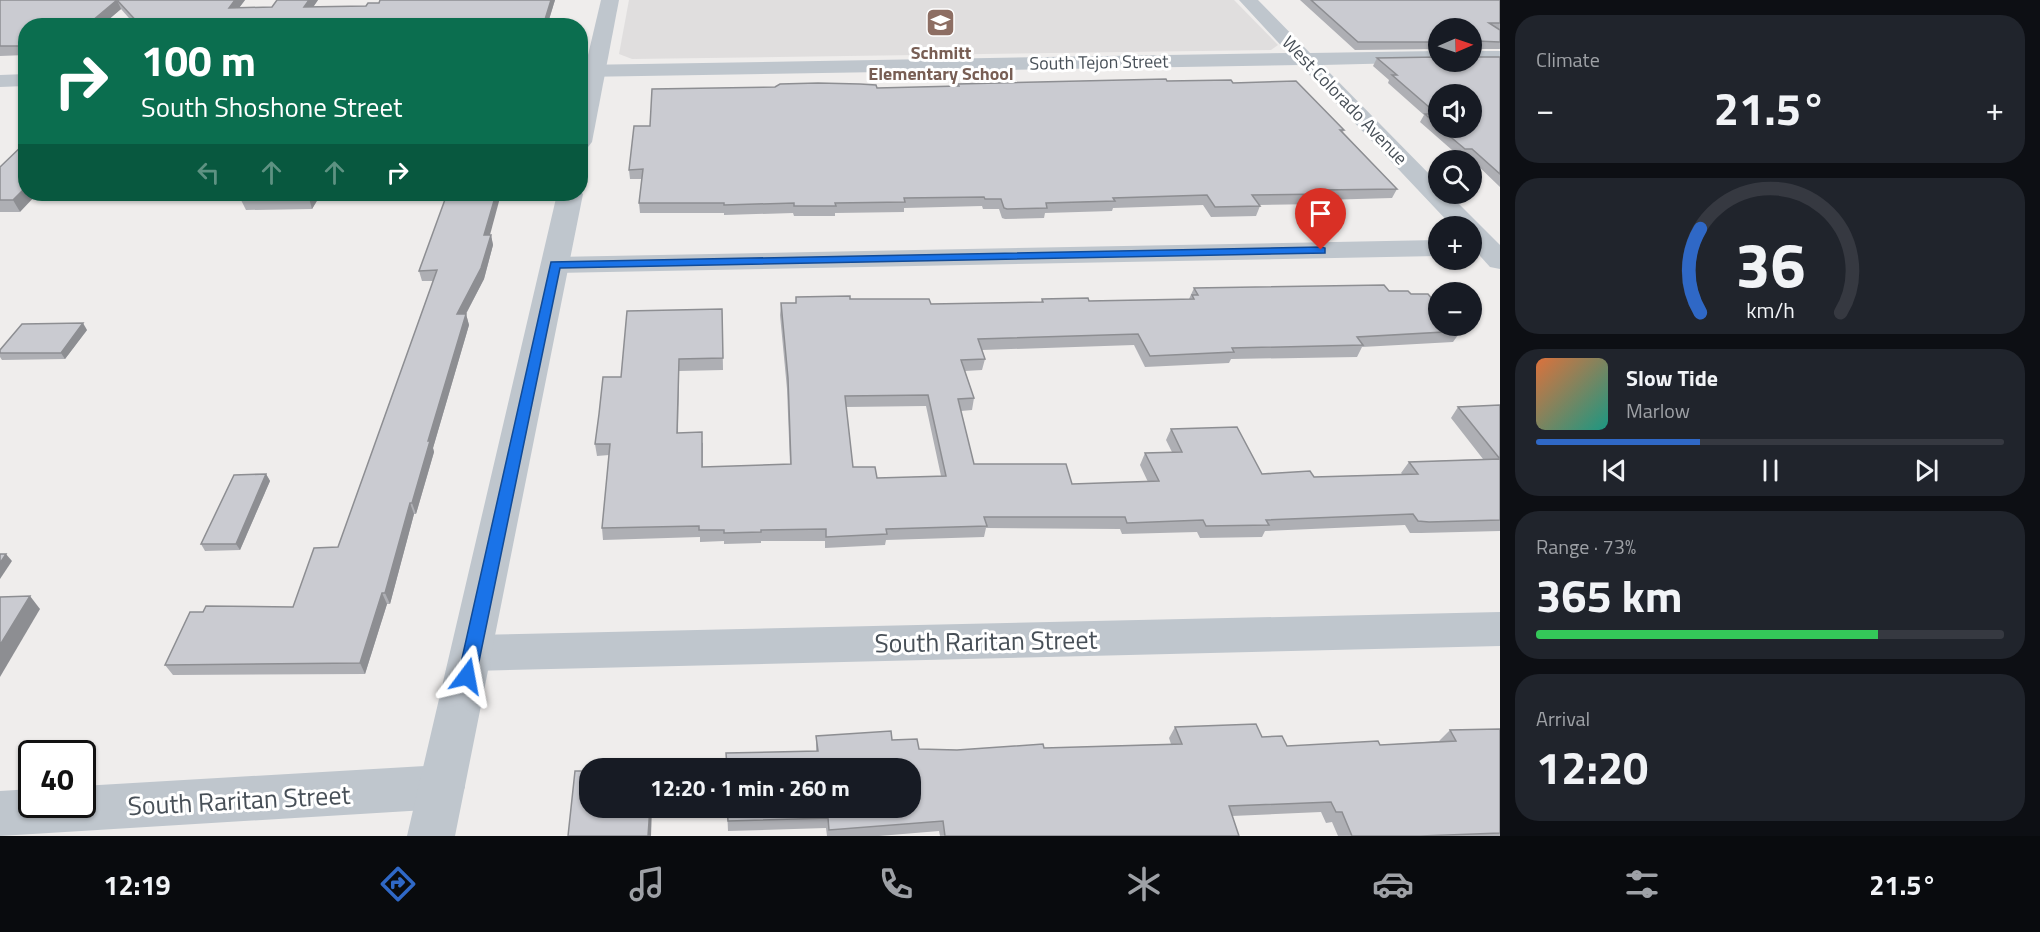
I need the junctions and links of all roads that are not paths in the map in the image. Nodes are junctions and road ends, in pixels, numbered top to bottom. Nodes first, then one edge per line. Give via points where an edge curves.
1 (610, 0) edge
2 (1248, 0) edge
3 (1428, 57) edge
4 (1482, 57) edge
5 (1500, 57) edge
6 (1304, 59) junction
7 (588, 70) edge
8 (18, 80) edge
9 (0, 81) edge
10 (569, 201) edge
11 (1456, 216) edge
12 (1428, 248) edge
13 (555, 265) junction
14 (1500, 628) edge
15 (472, 653) junction
16 (442, 787) junction
17 (0, 814) edge
18 (431, 836) edge

1 - 7 street
2 - 6 street, West Colorado Avenue
3 - 6 street, South Tejon Street
4 - 5 street
6 - 7 street, South Tejon Street
6 - 11 street, West Colorado Avenue
8 - 9 street
10 - 13 street
12 - 13 street
13 - 15 street
14 - 15 street, South Raritan Street
15 - 16 street
16 - 17 street, South Raritan Street
16 - 18 street

